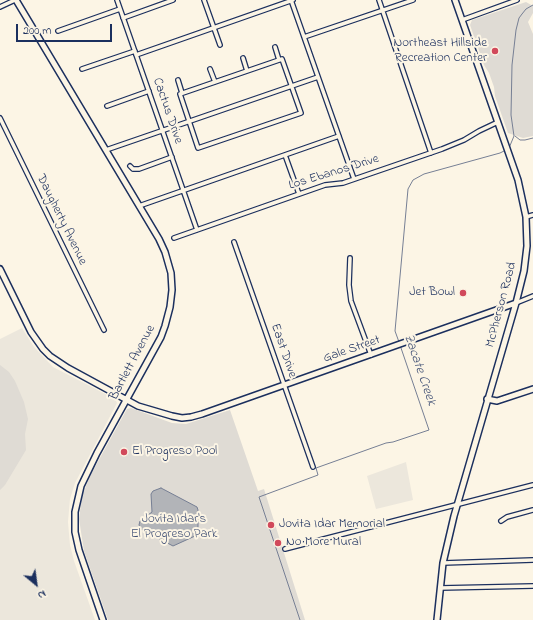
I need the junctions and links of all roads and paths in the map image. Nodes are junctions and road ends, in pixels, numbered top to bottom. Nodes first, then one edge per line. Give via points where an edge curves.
1 (16, 0) edge
2 (117, 0) edge
3 (174, 0) edge
4 (204, 0) edge
5 (292, 0) edge
6 (379, 0) edge
7 (413, 0) edge
8 (455, 0) edge
9 (517, 0) edge
10 (0, 8) edge
11 (120, 9) junction
12 (382, 10) junction
13 (123, 18) junction
14 (462, 20) junction
15 (214, 28) junction
16 (58, 31) dead end
17 (304, 37) junction
18 (220, 45) dead end
19 (275, 47) dead end
20 (136, 53) junction
21 (243, 58) dead end
22 (281, 59) junction
23 (82, 69) dead end
24 (210, 69) dead end
25 (247, 71) junction
26 (318, 77) junction
27 (178, 80) dead end
28 (215, 82) junction
29 (292, 86) junction
30 (149, 91) junction
31 (181, 94) junction
32 (107, 106) dead end
33 (0, 118) edge
34 (189, 121) junction
35 (498, 122) junction
36 (163, 131) junction
37 (339, 136) junction
38 (106, 150) junction
39 (431, 153) junction
40 (285, 155) junction
41 (172, 157) junction
42 (130, 166) dead end
43 (354, 179) junction
44 (183, 190) junction
45 (299, 194) junction
46 (139, 206) junction
47 (533, 215) edge
48 (526, 217) junction
49 (197, 230) junction
50 (174, 238) dead end
51 (234, 242) dead end
52 (350, 258) dead end
53 (0, 269) edge
54 (533, 296) edge
55 (516, 303) junction
56 (104, 330) dead end
57 (371, 355) junction
58 (285, 385) junction
59 (533, 389) edge
60 (126, 399) junction
61 (487, 399) junction
62 (313, 466) dead end
63 (533, 485) edge
64 (457, 505) junction
65 (533, 510) edge
66 (500, 521) dead end
67 (285, 549) dead end
68 (533, 560) edge
69 (444, 563) junction
70 (533, 586) edge
71 (440, 588) junction
72 (103, 620) edge
73 (437, 620) edge

1 - 10 street
1 - 38 main road, Bartlett Avenue
2 - 11 street, Cactus Drive
3 - 13 street
4 - 15 street
5 - 15 street
5 - 17 street
6 - 12 street
7 - 12 street
8 - 14 main road, McPherson Road
9 - 14 street
11 - 13 street, Cactus Drive
11 - 16 street
12 - 17 street
12 - 39 street
13 - 20 street, Cactus Drive
14 - 35 main road, McPherson Road
15 - 18 street
15 - 20 street
17 - 26 street
19 - 22 street
20 - 23 street
20 - 30 street, Cactus Drive
21 - 25 street
22 - 25 street
22 - 29 street
24 - 28 street
25 - 28 street
26 - 29 street
26 - 37 street
27 - 31 street
28 - 31 street
29 - 34 street
29 - 34 street via 301,112 198,148
30 - 32 street
30 - 36 street, Cactus Drive
31 - 34 street
33 - 56 street, Daugherty Avenue
34 - 36 street
35 - 39 street, Los Ebanos Drive via 464,140
35 - 48 main road, McPherson Road via 522,193
36 - 38 street
36 - 41 street, Cactus Drive
37 - 40 street
37 - 43 street
38 - 46 main road, Bartlett Avenue
39 - 43 street, Los Ebanos Drive
40 - 44 street
40 - 45 street
41 - 42 street via 139,169
41 - 44 street, Cactus Drive
43 - 45 street, Los Ebanos Drive
44 - 46 street
44 - 49 street, Cactus Drive
45 - 49 street, Los Ebanos Drive
46 - 60 main road, Bartlett Avenue via 165,252 171,273 172,290 163,332
47 - 48 street
48 - 55 main road, McPherson Road via 526,259
49 - 50 street, Los Ebanos Drive
51 - 58 street, East Drive
52 - 57 street via 351,302
53 - 60 main road, Gale Street via 43,349 68,368
54 - 55 street, Gale Street
55 - 57 main road, Gale Street
55 - 61 main road, McPherson Road
57 - 58 main road, Gale Street
58 - 60 main road, Gale Street via 191,418 144,408
58 - 62 street, East Drive
59 - 61 main road via 497,401
60 - 72 main road, Bartlett Avenue via 81,486 75,512 75,532 79,550
61 - 64 main road, McPherson Road
63 - 64 street
64 - 67 street
64 - 69 main road, McPherson Road
65 - 66 street
68 - 69 street
69 - 71 main road, McPherson Road
70 - 71 street
71 - 73 main road, McPherson Road

